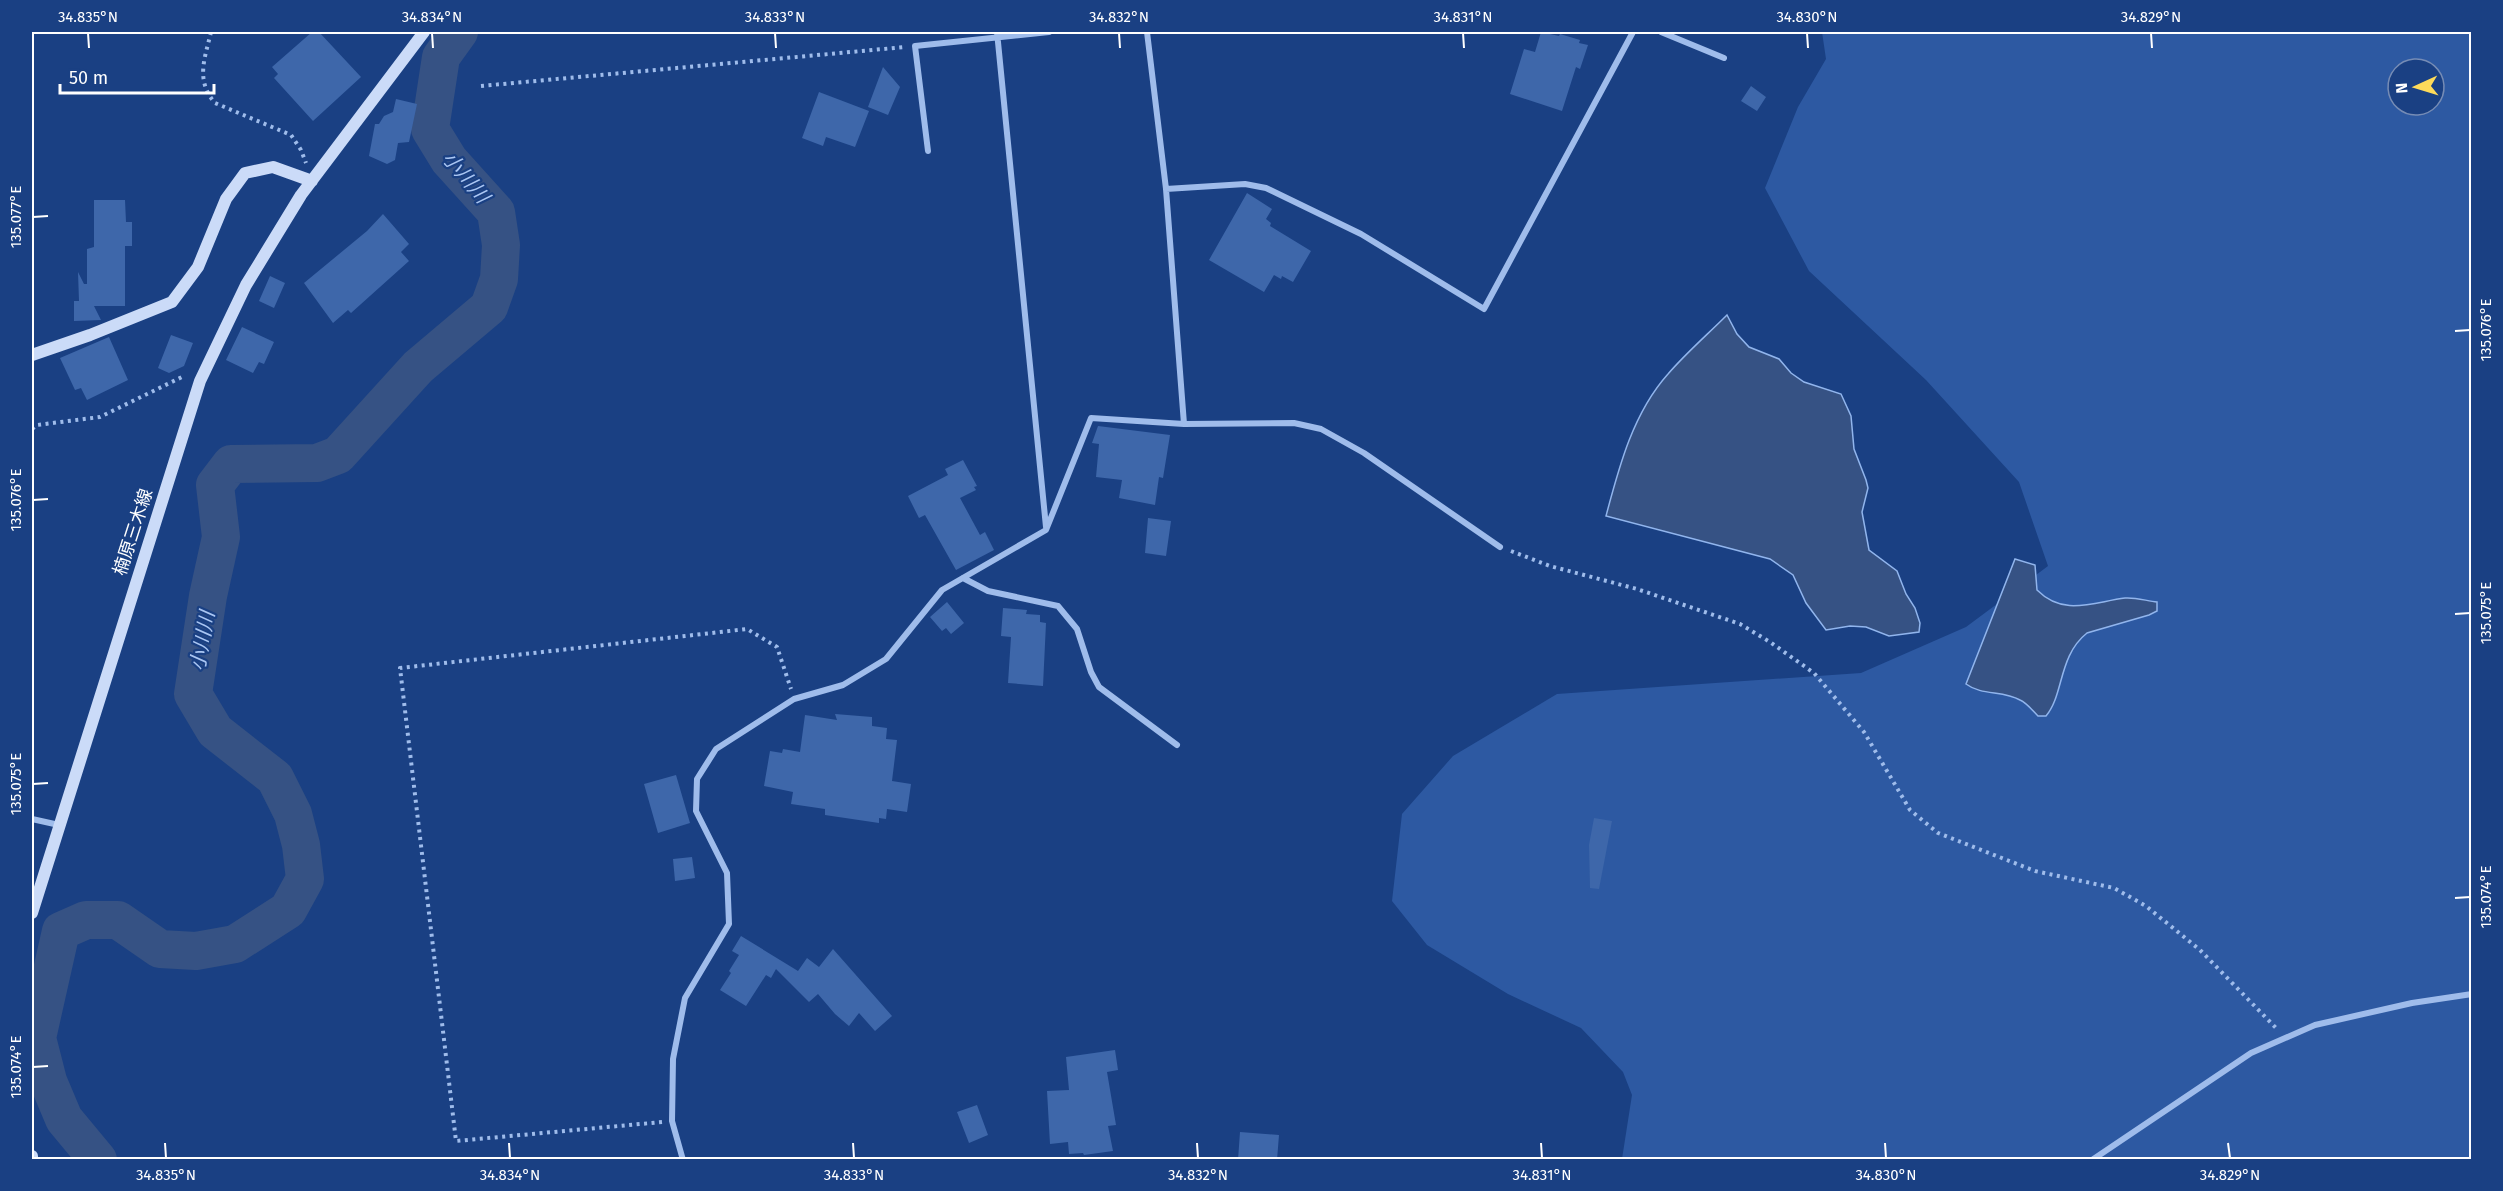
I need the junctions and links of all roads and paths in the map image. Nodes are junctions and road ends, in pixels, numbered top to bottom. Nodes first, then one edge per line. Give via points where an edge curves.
1 (211, 32) edge
2 (424, 32) edge
3 (1049, 32) edge
4 (1147, 32) edge
5 (1633, 32) edge
6 (1660, 32) edge
7 (998, 33) edge
8 (915, 46) junction
9 (1724, 58) dead end
10 (481, 86) dead end
11 (928, 151) dead end
12 (312, 181) junction
13 (1166, 189) junction
14 (32, 355) edge
15 (200, 381) junction
16 (1184, 424) junction
17 (32, 429) edge
18 (1046, 530) junction
19 (1500, 547) joint
20 (963, 578) junction
21 (794, 699) junction
22 (1177, 745) dead end
23 (32, 819) edge
24 (59, 825) junction
25 (32, 913) edge
26 (2472, 994) edge
27 (2285, 1038) junction
28 (672, 1121) junction
29 (683, 1160) edge
30 (2092, 1160) edge

1 - 12 path via 202,81 207,93 215,103 291,135
2 - 12 main road, 楠原三木線
3 - 7 street
4 - 13 street
5 - 13 street via 1484,309 1361,234 1266,188 1245,184
6 - 9 street
7 - 8 street
7 - 18 street
8 - 10 path
8 - 11 street
12 - 14 main road via 273,167 245,173 226,199 198,267 172,302
12 - 15 main road, 楠原三木線 via 246,285
13 - 16 street
15 - 17 path via 184,376 100,417 37,425
15 - 24 main road, 楠原三木線
16 - 18 street via 1091,418
16 - 19 street via 1294,423 1321,429 1364,453
18 - 20 street
19 - 27 path via 1740,624 1770,642 1814,674 1864,732 1910,810 1938,833 2035,871 2114,888 2146,906 2200,950
20 - 21 street via 942,590 886,659 843,685
20 - 22 street via 988,591 1058,606 1077,629 1099,687
21 - 28 street via 716,749 697,779 696,812 726,873 729,924 685,999 673,1059
21 - 28 path via 777,647 747,629 400,668 456,1141
23 - 24 street
24 - 25 main road, 楠原三木線
26 - 27 street via 2315,1025
27 - 30 street via 2251,1053
28 - 29 street

